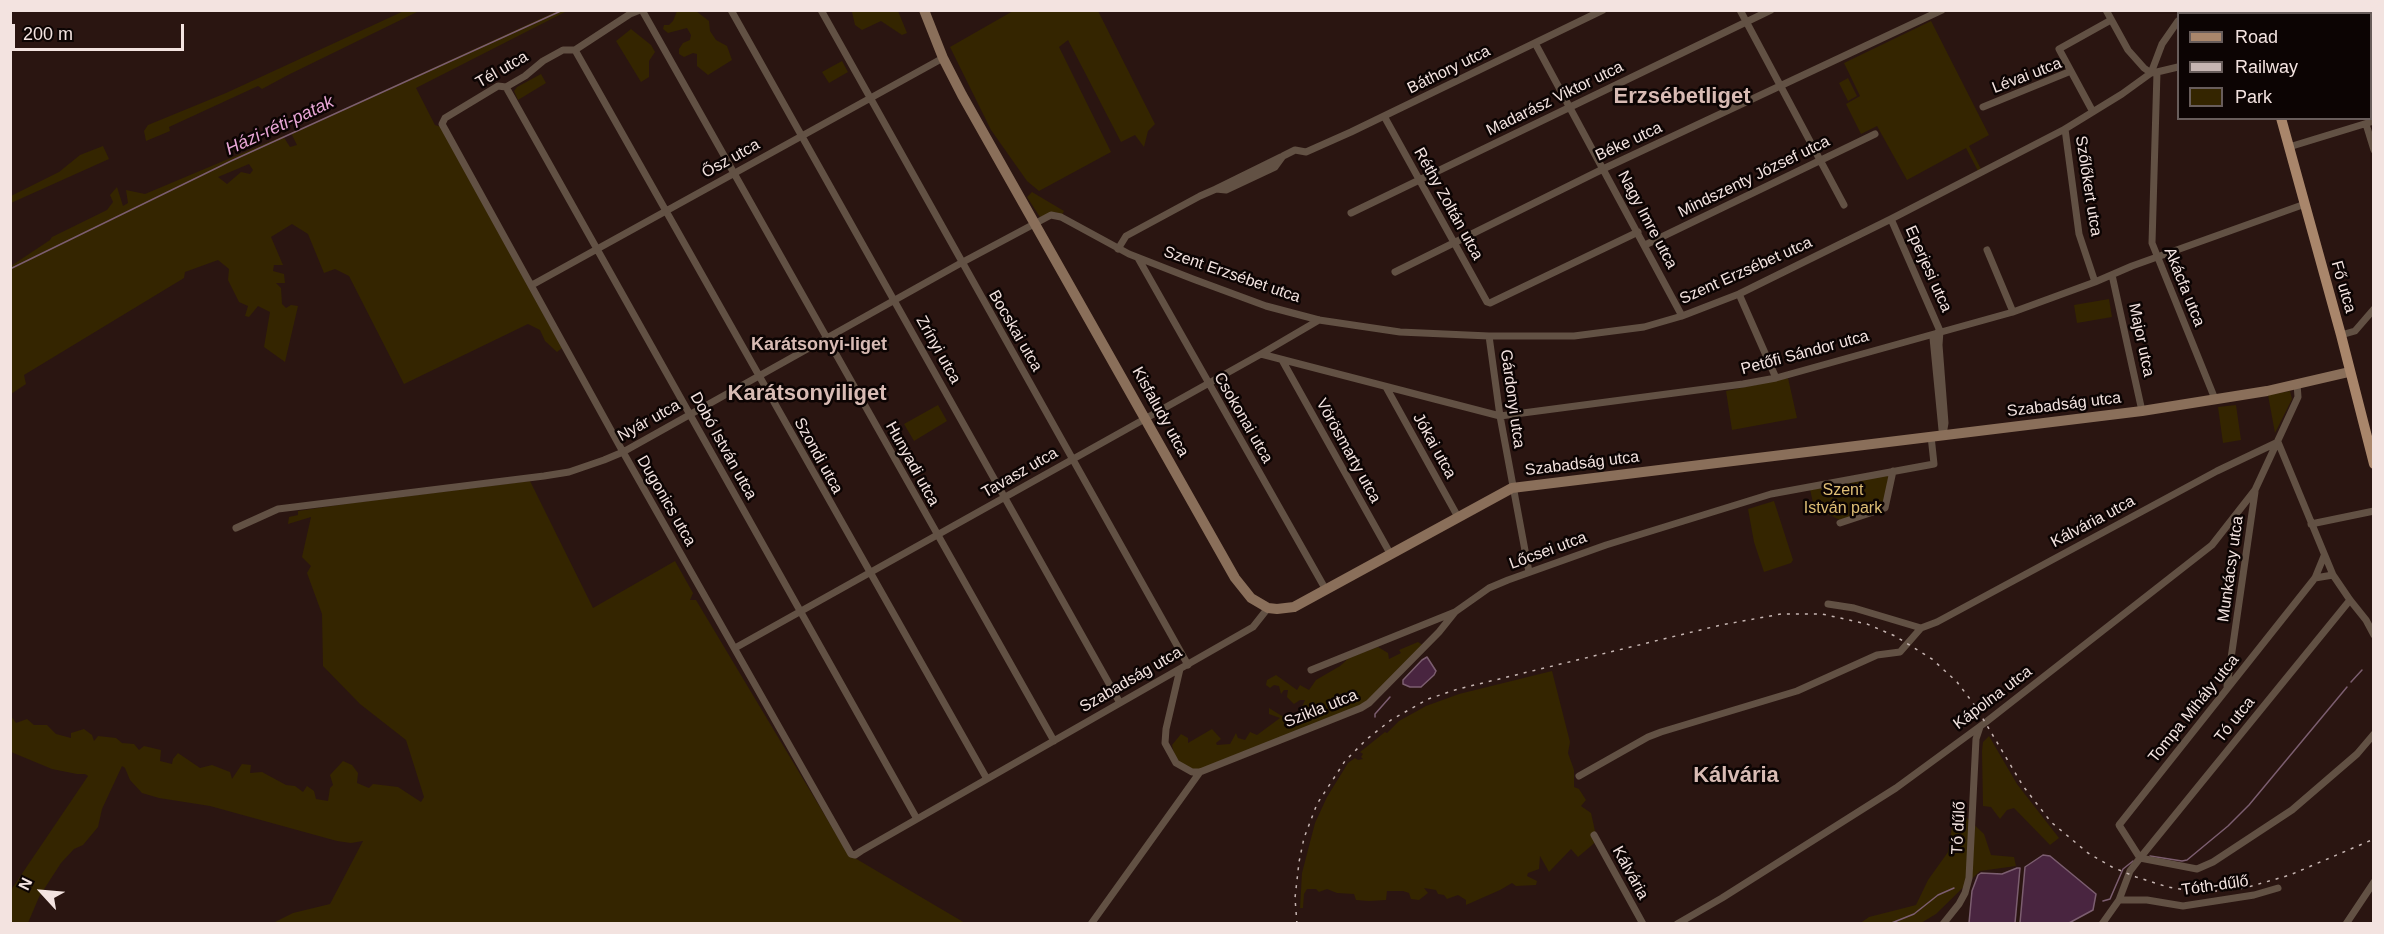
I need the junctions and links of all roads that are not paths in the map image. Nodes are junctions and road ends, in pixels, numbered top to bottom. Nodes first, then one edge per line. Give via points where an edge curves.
1 (641, 10) edge
2 (731, 10) edge
3 (821, 10) edge
4 (924, 10) edge
5 (1603, 10) edge
6 (1740, 10) edge
7 (1771, 10) edge
8 (1942, 10) edge
9 (2106, 10) edge
10 (2111, 20) junction
11 (1746, 22) junction
12 (2177, 22) edge
13 (1535, 43) junction
14 (575, 50) junction
15 (943, 58) junction
16 (2177, 67) edge
17 (2071, 71) junction
18 (2154, 73) junction
19 (1781, 85) junction
20 (506, 87) junction
21 (869, 98) junction
22 (1569, 106) junction
23 (1983, 107) dead end
24 (2093, 112) junction
25 (1384, 116) junction
26 (2282, 120) edge
27 (2370, 122) edge
28 (442, 124) joint
29 (2066, 129) junction
30 (1875, 134) dead end
31 (801, 135) junction
32 (2289, 147) junction
33 (2373, 150) edge
34 (1281, 157) junction
35 (1821, 160) junction
36 (1603, 169) junction
37 (734, 173) junction
38 (1418, 180) junction
39 (1216, 189) junction
40 (2305, 204) junction
41 (1844, 205) dead end
42 (666, 211) junction
43 (1351, 213) dead end
44 (1054, 215) joint
45 (1891, 219) junction
46 (1036, 222) junction
47 (1638, 232) junction
48 (1453, 242) junction
49 (1645, 245) junction
50 (597, 248) junction
51 (1118, 249) junction
52 (1987, 250) dead end
53 (2156, 257) junction
54 (1138, 258) junction
55 (961, 263) junction
56 (1395, 273) dead end
57 (2112, 275) junction
58 (2095, 282) junction
59 (532, 285) junction
60 (1739, 294) junction
61 (894, 300) junction
62 (2373, 309) edge
63 (2013, 312) junction
64 (1682, 316) junction
65 (1319, 320) junction
66 (1940, 331) junction
67 (2341, 335) junction
68 (1490, 336) junction
69 (826, 338) junction
70 (1262, 354) junction
71 (1282, 360) junction
72 (2349, 372) junction
73 (758, 376) junction
74 (1776, 378) junction
75 (1208, 383) junction
76 (2298, 384) junction
77 (1386, 387) junction
78 (2215, 399) junction
79 (2142, 411) junction
80 (690, 414) junction
81 (1500, 416) junction
82 (1146, 418) junction
83 (1943, 435) junction
84 (1931, 436) junction
85 (2278, 442) junction
86 (623, 452) junction
87 (1073, 458) junction
88 (2373, 464) edge
89 (1893, 471) junction
90 (1512, 488) junction
91 (2255, 490) junction
92 (1005, 497) junction
93 (2240, 511) junction
94 (2373, 511) edge
95 (1458, 518) junction
96 (2252, 522) junction
97 (1840, 523) dead end
98 (2310, 524) junction
99 (236, 528) dead end
100 (937, 535) junction
101 (1391, 555) junction
102 (2324, 556) junction
103 (1529, 572) junction
104 (869, 574) junction
105 (2333, 575) junction
106 (2315, 578) junction
107 (1326, 590) junction
108 (2350, 600) junction
109 (1828, 604) dead end
110 (1268, 608) junction
111 (800, 612) junction
112 (1455, 612) junction
113 (1920, 629) junction
114 (2373, 635) edge
115 (735, 648) junction
116 (1188, 665) junction
117 (1180, 669) junction
118 (1311, 670) dead end
119 (2227, 688) junction
120 (1120, 703) junction
121 (1980, 727) junction
122 (2373, 734) edge
123 (1054, 741) junction
124 (1200, 772) junction
125 (1579, 776) dead end
126 (987, 779) junction
127 (917, 819) junction
128 (1594, 835) dead end
129 (855, 855) joint
130 (2140, 858) junction
131 (2373, 882) edge
132 (2278, 888) dead end
133 (2119, 900) junction
134 (1947, 923) edge
135 (1091, 924) edge
136 (1643, 924) edge
137 (1677, 924) edge
138 (2102, 924) edge
139 (2346, 924) edge

1 - 14 street, Tél utca
1 - 37 street, Hunyadi utca
2 - 31 street, Zrínyi utca
3 - 21 street, Bocskai utca
4 - 15 street
5 - 13 street, Báthory utca
6 - 11 street
7 - 11 street, Madarász Viktor utca
8 - 19 street, Béke utca
9 - 10 street
10 - 17 street via 2059,48
10 - 18 street via 2128,50
11 - 19 street
11 - 22 street, Madarász Viktor utca
12 - 18 street via 2162,44
13 - 22 street, Nagy Imre utca
13 - 25 street, Báthory utca
14 - 20 street, Tél utca via 562,50
14 - 42 street, Szondi utca
15 - 21 street, Ősz utca
15 - 46 street
16 - 18 street
17 - 23 street, Lévai utca
17 - 24 street, Lévai utca
18 - 24 street, Szent Erzsébet utca
18 - 53 street, Akácfa utca via 2151,232
19 - 35 street
19 - 36 street, Béke utca
20 - 28 street, Tél utca via 498,86 445,118
20 - 50 street, Dobó István utca
21 - 31 street, Ősz utca
21 - 55 street, Bocskai utca
22 - 36 street, Nagy Imre utca
22 - 38 street, Madarász Viktor utca
24 - 29 street, Szent Erzsébet utca
25 - 34 street, Báthory utca via 1306,152 1295,150
25 - 38 street, Réthy Zoltán utca
26 - 32 main road, Fő utca
27 - 32 street
27 - 33 street
28 - 59 street, Dugonics utca
29 - 45 street, Szent Erzsébet utca
29 - 58 street, Szőlőkert utca via 2079,234
30 - 35 street, Mindszenty József utca
31 - 37 street, Ősz utca
31 - 61 street, Zrínyi utca
32 - 40 main road, Fő utca
34 - 39 street
34 - 39 street via 1275,166 1226,190
35 - 41 street
35 - 49 street, Mindszenty József utca
36 - 47 street, Nagy Imre utca
36 - 48 street, Béke utca
37 - 42 street, Ősz utca
37 - 69 street, Hunyadi utca
38 - 43 street, Madarász Viktor utca
38 - 48 street, Réthy Zoltán utca
39 - 51 street via 1132,232
40 - 53 street, Petőfi Sándor utca
40 - 67 main road, Fő utca
42 - 50 street, Ősz utca
42 - 73 street, Szondi utca
44 - 46 street, Nyár utca
44 - 51 street, Szent Erzsébet utca
45 - 60 street, Szent Erzsébet utca
45 - 66 street, Eperjesi utca
46 - 55 street, Nyár utca
46 - 82 street, Kisfaludy utca
47 - 48 street, Réthy Zoltán utca via 1490,303
47 - 49 street, Nagy Imre utca
48 - 56 street, Béke utca
49 - 64 street, Nagy Imre utca
50 - 59 street, Ősz utca
50 - 80 street, Dobó István utca
51 - 54 street, Szent Erzsébet utca
52 - 63 street
53 - 57 street, Petőfi Sándor utca
53 - 78 street, Akácfa utca
54 - 65 street, Szent Erzsébet utca via 1266,306
54 - 75 street, Csokonai utca
55 - 61 street, Nyár utca
55 - 87 street, Bocskai utca
57 - 58 street, Petőfi Sándor utca
57 - 79 street, Major utca
58 - 63 street, Petőfi Sándor utca
59 - 86 street, Dugonics utca
60 - 64 street, Szent Erzsébet utca
60 - 74 street
61 - 69 street, Nyár utca
61 - 92 street, Zrínyi utca
62 - 67 street via 2355,331
63 - 66 street, Petőfi Sándor utca
64 - 68 street, Szent Erzsébet utca via 1609,333
65 - 68 street, Szent Erzsébet utca via 1400,333
65 - 70 street, Tavasz utca
66 - 74 street, Petőfi Sándor utca
66 - 83 street, Eperjesi utca via 1933,338
67 - 72 main road, Fő utca
68 - 81 street, Gárdonyi utca
69 - 73 street, Nyár utca
69 - 100 street, Hunyadi utca
70 - 71 street, Petőfi Sándor utca
70 - 75 street, Tavasz utca
71 - 77 street, Petőfi Sándor utca
71 - 101 street, Vörösmarty utca
72 - 76 street, Szabadság utca
72 - 88 main road, Fő utca
73 - 80 street, Nyár utca
73 - 104 street, Szondi utca
74 - 81 street, Petőfi Sándor utca
75 - 82 street, Tavasz utca
75 - 107 street, Csokonai utca
76 - 78 street, Szabadság utca
76 - 85 street, Kápolna utca via 2298,397
77 - 81 street, Petőfi Sándor utca
77 - 95 street, Jókai utca
78 - 79 street, Szabadság utca
79 - 83 street, Szabadság utca
80 - 86 street, Nyár utca
80 - 111 street, Dobó István utca
81 - 90 street, Gárdonyi utca
82 - 87 street, Tavasz utca
82 - 110 street, Kisfaludy utca via 1235,578 1251,598
83 - 84 street, Szabadság utca
84 - 89 street via 1934,464
84 - 90 street, Szabadság utca
85 - 91 street, Kápolna utca
85 - 98 street
85 - 113 street, Kálvária utca
86 - 99 street, Nyár utca via 569,472 278,509
86 - 115 street, Dugonics utca
87 - 92 street, Tavasz utca
87 - 116 street, Bocskai utca
89 - 97 street via 1885,508
89 - 103 street, Lőcsei utca via 1771,494
90 - 95 street, Szabadság utca
90 - 103 street, Gárdonyi utca
91 - 93 street, Kápolna utca
91 - 96 street, Munkácsy utca
92 - 100 street, Tavasz utca
92 - 120 street, Zrínyi utca
93 - 96 street
93 - 121 street, Kápolna utca via 2212,545
94 - 98 street
95 - 101 street, Szabadság utca
96 - 119 street, Munkácsy utca
98 - 102 street
100 - 104 street, Tavasz utca
100 - 123 street, Hunyadi utca
101 - 107 street, Szabadság utca
102 - 105 street
102 - 106 street, Tompa Mihály utca
103 - 112 street, Lőcsei utca via 1489,588
104 - 111 street, Tavasz utca
104 - 126 street, Szondi utca
105 - 106 street
105 - 108 street
106 - 119 street, Tompa Mihály utca
107 - 110 street, Szabadság utca via 1294,607
108 - 114 street via 2367,620
108 - 130 street, Tó utca
109 - 113 street
110 - 116 street, Szabadság utca via 1253,627
111 - 115 street, Tavasz utca
111 - 127 street, Dobó István utca
112 - 118 street, Lőcsei utca
112 - 124 street, Szikla utca via 1369,703
113 - 125 street, Kálvária utca via 1900,652 1877,655 1797,691 1648,737
115 - 129 street, Dugonics utca via 849,852
116 - 117 street, Szabadság utca
117 - 120 street, Szabadság utca
117 - 124 street via 1166,743 1176,763
119 - 130 street, Tompa Mihály utca via 2119,825
120 - 123 street, Szabadság utca
121 - 134 street, Tó dűlő via 1976,739 1969,878
121 - 137 street, Kápolna utca via 1896,788
122 - 130 street via 2292,810 2214,862 2197,869
123 - 126 street, Szabadság utca
124 - 135 street
126 - 127 street, Szabadság utca
127 - 129 street, Szabadság utca
128 - 136 street, Kálvária
130 - 133 street, Tó utca via 2130,871
131 - 139 street
132 - 133 street, Tóth-dűlő via 2183,906
133 - 138 street, Tó utca

